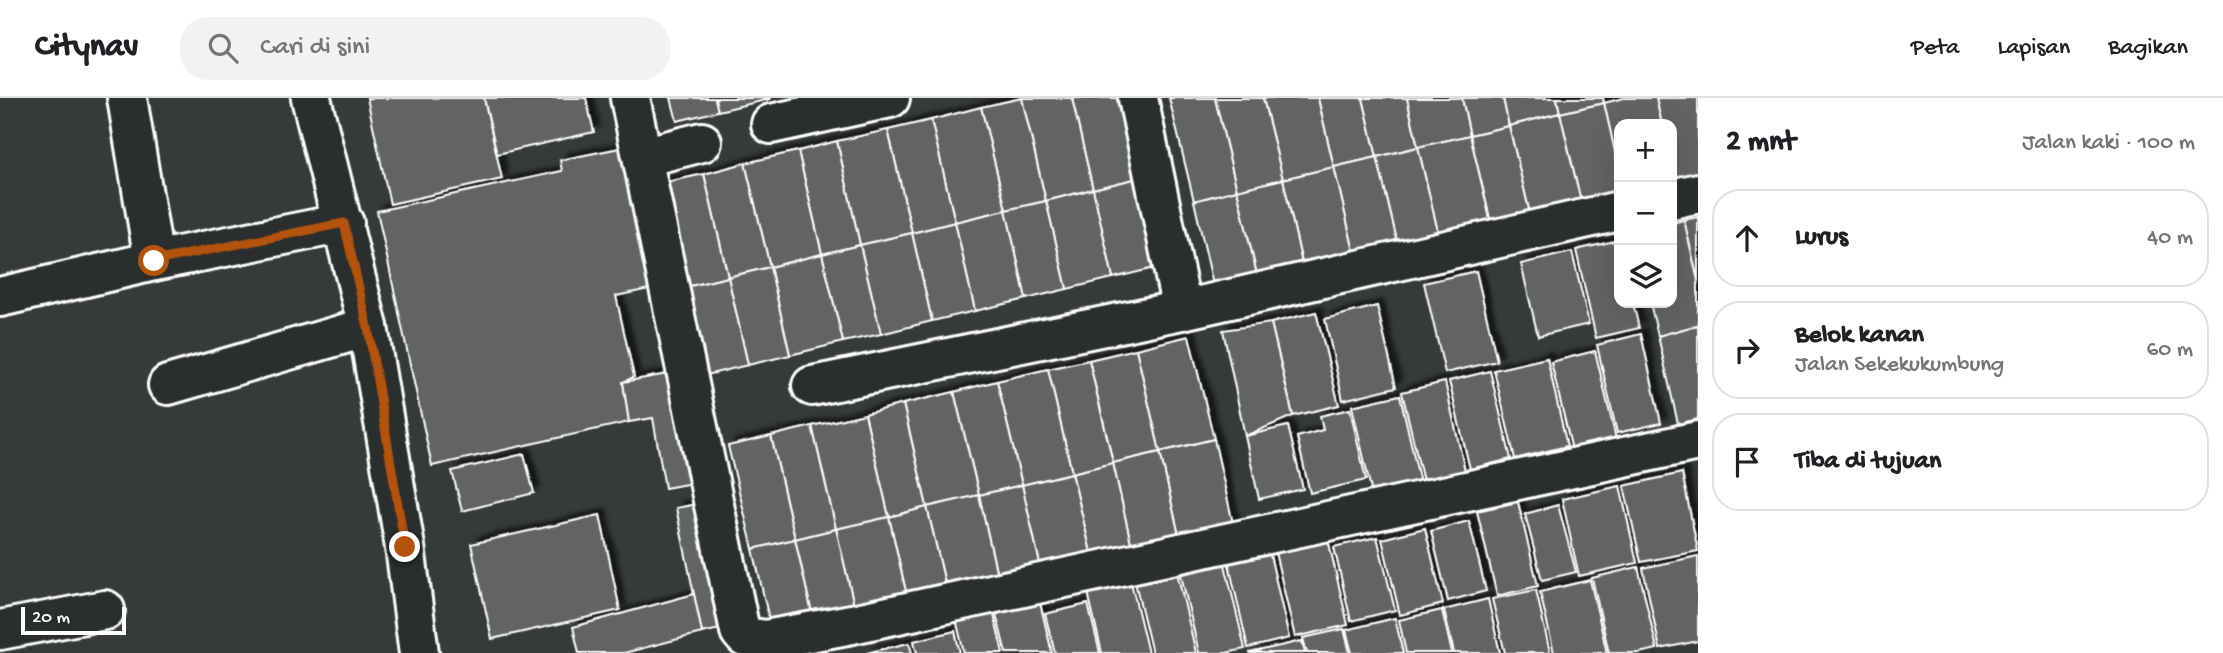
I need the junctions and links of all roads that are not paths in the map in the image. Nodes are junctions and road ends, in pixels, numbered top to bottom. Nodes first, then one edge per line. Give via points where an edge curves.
1 (127, 98) edge
2 (311, 98) edge
3 (631, 98) edge
4 (890, 98) edge
5 (1138, 98) edge
6 (771, 124) dead end
7 (702, 142) dead end
8 (643, 158) junction
9 (1698, 193) edge
10 (1677, 198) edge
11 (1614, 212) edge
12 (344, 223) junction
13 (154, 261) junction
14 (0, 297) edge
15 (1182, 310) junction
16 (368, 327) junction
17 (168, 385) dead end
18 (812, 386) dead end
19 (1698, 441) edge
20 (105, 610) dead end
21 (0, 630) edge
22 (419, 653) edge

1 - 13 street
2 - 12 street
3 - 8 street
4 - 6 street
5 - 15 street
7 - 8 street
8 - 19 street via 740,631 745,637 766,640 852,624
9 - 10 street
11 - 15 street
12 - 13 street
12 - 16 street
13 - 14 street
15 - 18 street
16 - 17 street
16 - 22 street
20 - 21 street

